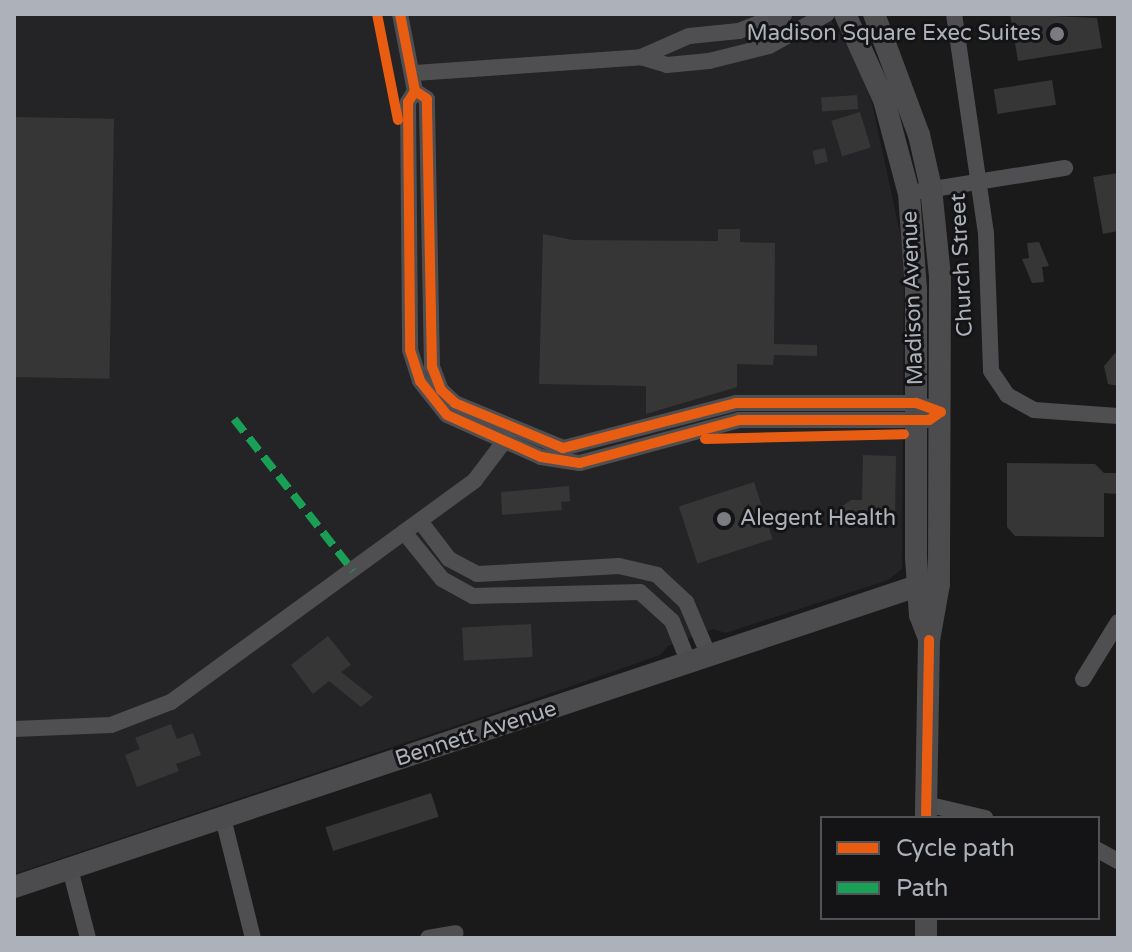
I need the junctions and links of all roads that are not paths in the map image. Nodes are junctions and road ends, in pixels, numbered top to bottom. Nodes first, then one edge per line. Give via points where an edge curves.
1 (400, 14) edge
2 (827, 14) edge
3 (845, 14) edge
4 (874, 14) edge
5 (954, 14) edge
6 (780, 15) edge
7 (641, 57) junction
8 (415, 73) junction
9 (1065, 168) dead end
10 (980, 182) junction
11 (931, 188) junction
12 (909, 194) junction
13 (916, 412) junction
14 (941, 412) junction
15 (1118, 416) edge
16 (508, 436) junction
17 (420, 521) junction
18 (404, 532) junction
19 (928, 585) junction
20 (1118, 622) edge
21 (699, 659) junction
22 (1083, 679) dead end
23 (14, 729) edge
24 (926, 811) edge
25 (968, 816) edge
26 (223, 818) junction
27 (1100, 851) edge
28 (1118, 861) edge
29 (70, 869) junction
30 (14, 887) edge
31 (456, 933) dead end
32 (88, 938) edge
33 (253, 938) edge
34 (428, 938) edge

1 - 8 street
2 - 7 street via 787,38 735,56 667,65
3 - 12 main road, Madison Avenue via 884,100
4 - 11 main road, Madison Avenue via 907,96
5 - 10 street, Church Street
6 - 7 street via 739,31 689,36
7 - 8 street
8 - 16 street via 415,91 427,99 432,367 441,390 455,403
9 - 10 street
10 - 11 street
10 - 15 street, Church Street via 988,353 997,384 1034,410
11 - 12 street
11 - 14 main road, Madison Avenue via 940,276
12 - 13 main road, Madison Avenue
13 - 14 street
13 - 16 street via 736,403 576,448
13 - 19 main road, Madison Avenue
14 - 19 main road, Madison Avenue
16 - 17 street via 475,480
17 - 18 street
17 - 21 street via 449,559 477,574 619,566 657,575 686,602
18 - 21 street via 442,579 473,596 640,592 672,621
18 - 23 street via 197,685 148,714 93,728
19 - 21 main road, Bennett Avenue
19 - 24 main road, Madison Avenue
20 - 22 street
21 - 26 main road, Bennett Avenue
24 - 25 street
26 - 29 main road, Bennett Avenue
26 - 33 street
27 - 28 street
29 - 30 main road, Bennett Avenue
29 - 32 street
31 - 34 street

